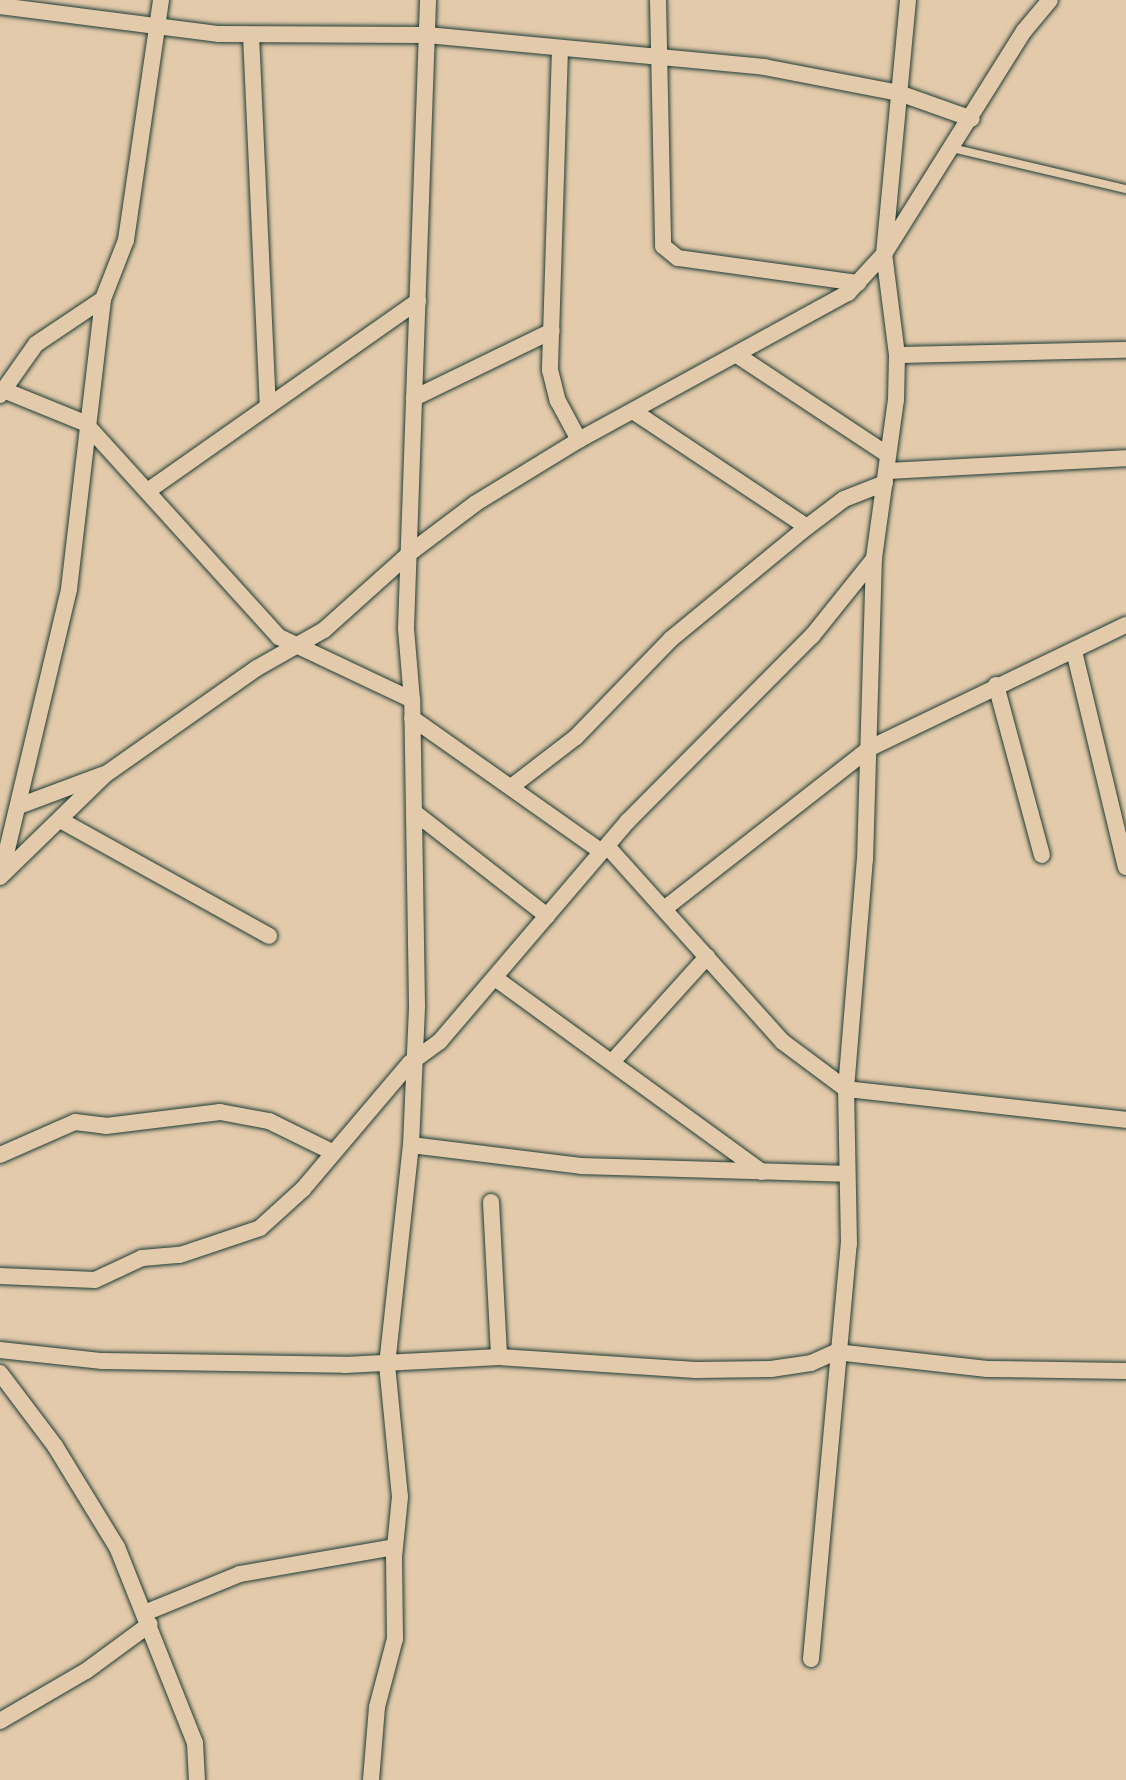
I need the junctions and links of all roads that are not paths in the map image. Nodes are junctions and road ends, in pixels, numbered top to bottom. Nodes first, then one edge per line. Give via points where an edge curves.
1 (161, 0) edge
2 (428, 0) edge
3 (658, 0) edge
4 (908, 0) edge
5 (1050, 0) edge
6 (0, 6) edge
7 (157, 22) junction
8 (251, 35) junction
9 (427, 35) junction
10 (560, 49) junction
11 (663, 56) junction
12 (899, 93) junction
13 (972, 119) junction
14 (952, 148) junction
15 (1126, 189) edge
16 (884, 254) junction
17 (858, 283) junction
18 (103, 299) junction
19 (418, 301) junction
20 (552, 331) junction
21 (1126, 350) edge
22 (737, 355) junction
23 (897, 355) junction
24 (3, 393) edge
25 (414, 398) junction
26 (268, 406) junction
27 (633, 411) junction
28 (85, 423) junction
29 (579, 440) junction
30 (1126, 458) edge
31 (887, 470) junction
32 (149, 490) junction
33 (807, 527) junction
34 (411, 552) junction
35 (874, 558) junction
36 (1126, 625) edge
37 (296, 646) junction
38 (1074, 651) junction
39 (996, 685) junction
40 (412, 700) junction
41 (412, 718) junction
42 (870, 748) junction
43 (106, 774) junction
44 (511, 787) junction
45 (19, 806) junction
46 (414, 812) junction
47 (60, 820) junction
48 (604, 849) junction
49 (1042, 855) dead end
50 (1126, 867) edge
51 (0, 876) edge
52 (664, 909) junction
53 (547, 916) junction
54 (269, 936) dead end
55 (707, 957) junction
56 (495, 978) junction
57 (612, 1062) junction
58 (410, 1063) junction
59 (846, 1089) junction
60 (1126, 1120) edge
61 (411, 1144) junction
62 (332, 1152) junction
63 (0, 1155) edge
64 (762, 1172) junction
65 (844, 1174) junction
66 (491, 1202) dead end
67 (0, 1276) edge
68 (0, 1350) edge
69 (836, 1352) junction
70 (499, 1357) junction
71 (387, 1365) junction
72 (1126, 1371) edge
73 (0, 1373) edge
74 (395, 1547) junction
75 (148, 1618) junction
76 (811, 1659) dead end
77 (0, 1721) edge
78 (197, 1780) edge
79 (371, 1780) edge

1 - 7 street
2 - 9 street
3 - 11 street
4 - 12 street
5 - 13 street via 1024,31
6 - 7 street
7 - 8 street
7 - 18 street via 126,240
8 - 9 street
8 - 26 street
9 - 10 street
9 - 19 street
10 - 11 street
10 - 20 street
11 - 12 street via 783,69
11 - 17 street via 667,252
12 - 13 street
12 - 16 street
13 - 14 street
14 - 15 lane
14 - 16 street
16 - 17 street
16 - 23 street
17 - 22 street via 839,300
18 - 24 street via 36,345
18 - 28 street
19 - 25 street
19 - 26 street
20 - 25 street
20 - 29 street via 553,387
21 - 23 street
22 - 27 street
22 - 31 street
23 - 31 street
24 - 28 street
25 - 34 street
26 - 32 street
27 - 29 street
27 - 33 street
28 - 32 street
28 - 45 street via 78,540
29 - 34 street via 476,503
30 - 31 street
31 - 33 street
31 - 35 street
32 - 37 street via 279,637
33 - 44 street via 671,639 576,737
34 - 37 street via 354,607
34 - 40 street via 406,628
35 - 42 street
35 - 48 street via 812,636
36 - 38 street
37 - 40 street
37 - 43 street
38 - 39 street
38 - 50 street
39 - 42 street
39 - 49 street
40 - 41 street
41 - 44 street
41 - 46 street
42 - 52 street
42 - 59 street
43 - 45 street
43 - 47 street
44 - 48 street
45 - 51 street
46 - 53 street
46 - 58 street via 417,981
47 - 51 street
47 - 54 street
48 - 52 street
48 - 53 street
52 - 55 street
53 - 56 street
55 - 57 street
55 - 59 street via 783,1042
56 - 57 street
56 - 58 street via 440,1041
57 - 64 street
58 - 61 street
58 - 62 street
59 - 60 street
59 - 65 street
61 - 64 street via 581,1166
61 - 71 street
62 - 63 street via 269,1121 220,1112 106,1126 75,1122
62 - 67 street via 296,1197 246,1237 180,1255 142,1258 95,1280
64 - 65 street
65 - 69 street via 849,1244
66 - 70 street
68 - 71 street via 102,1361
69 - 70 street via 811,1363 771,1369 652,1369
69 - 72 street via 987,1369
69 - 76 street
70 - 71 street
71 - 74 street via 400,1497
73 - 75 street via 55,1446 105,1527
74 - 75 street via 240,1574
74 - 79 street via 395,1639 377,1707
75 - 77 street via 86,1671
75 - 78 street via 195,1743

